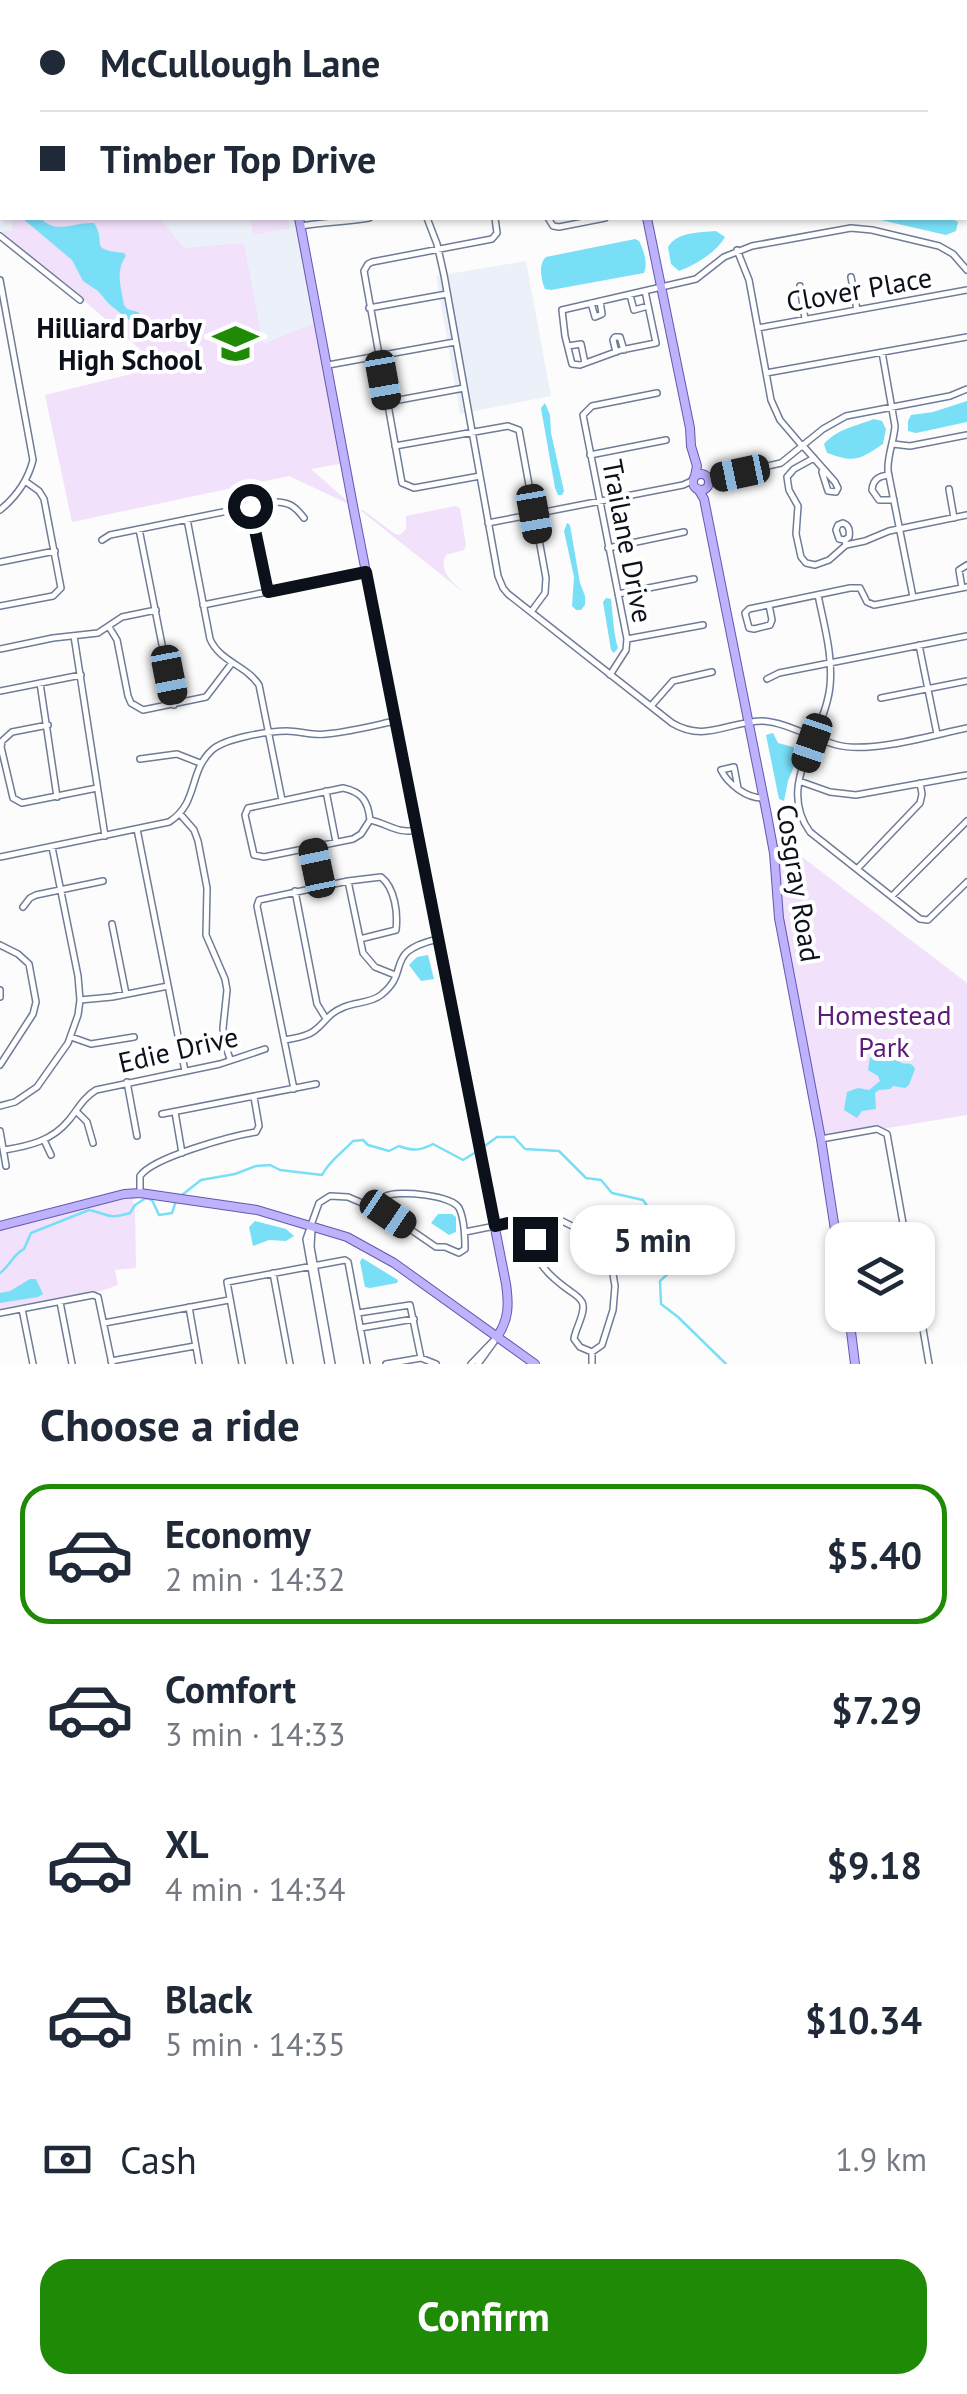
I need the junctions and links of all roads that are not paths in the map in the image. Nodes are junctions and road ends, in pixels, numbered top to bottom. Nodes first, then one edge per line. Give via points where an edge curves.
1 (335, 220) edge
2 (428, 220) edge
3 (495, 220) edge
4 (550, 220) edge
5 (596, 220) edge
6 (646, 220) edge
7 (300, 222) edge
8 (0, 236) edge
9 (438, 250) junction
10 (737, 250) junction
11 (967, 270) edge
12 (852, 277) dead end
13 (0, 280) edge
14 (800, 286) dead end
15 (662, 287) junction
16 (967, 290) edge
17 (645, 291) junction
18 (446, 294) junction
19 (630, 294) junction
20 (80, 300) dead end
21 (600, 301) junction
22 (591, 303) junction
23 (648, 306) junction
24 (369, 308) junction
25 (858, 310) junction
26 (8, 318) junction
27 (806, 319) junction
28 (0, 320) edge
29 (758, 328) junction
30 (967, 337) edge
31 (455, 342) junction
32 (567, 347) junction
33 (624, 350) junction
34 (616, 352) junction
35 (882, 352) junction
36 (378, 356) junction
37 (585, 363) junction
38 (328, 365) junction
39 (766, 373) junction
40 (464, 388) junction
41 (967, 389) edge
42 (658, 393) dead end
43 (387, 402) junction
44 (891, 407) junction
45 (472, 432) junction
46 (967, 435) edge
47 (666, 440) dead end
48 (892, 444) junction
49 (395, 446) junction
50 (803, 446) junction
51 (590, 455) junction
52 (814, 458) junction
53 (823, 468) junction
54 (889, 475) junction
55 (480, 476) junction
56 (25, 481) junction
57 (701, 482) junction
58 (949, 489) dead end
59 (894, 500) junction
60 (599, 502) junction
61 (250, 506) junction
62 (0, 510) edge
63 (534, 514) junction
64 (967, 515) edge
65 (304, 518) dead end
66 (954, 518) junction
67 (187, 519) junction
68 (488, 522) junction
69 (900, 528) junction
70 (139, 529) junction
71 (684, 532) dead end
72 (102, 540) dead end
73 (608, 548) junction
74 (54, 552) junction
75 (0, 562) edge
76 (967, 565) edge
77 (366, 572) junction
78 (694, 579) dead end
79 (965, 587) edge
80 (268, 592) junction
81 (618, 594) junction
82 (818, 595) junction
83 (913, 597) junction
84 (203, 605) junction
85 (769, 605) junction
86 (0, 606) edge
87 (156, 610) junction
88 (531, 612) junction
89 (703, 626) dead end
90 (109, 628) junction
91 (74, 636) junction
92 (967, 636) edge
93 (627, 639) junction
94 (919, 645) junction
95 (0, 648) edge
96 (832, 662) junction
97 (232, 663) junction
98 (712, 672) dead end
99 (610, 675) junction
100 (81, 676) junction
101 (767, 678) dead end
102 (967, 681) edge
103 (40, 683) junction
104 (928, 689) junction
105 (0, 691) edge
106 (882, 698) dead end
107 (174, 704) junction
108 (650, 706) junction
109 (395, 721) junction
110 (748, 724) junction
111 (48, 725) junction
112 (967, 728) edge
113 (269, 733) junction
114 (936, 734) junction
115 (814, 737) junction
116 (140, 759) dead end
117 (201, 764) junction
118 (967, 775) edge
119 (799, 780) junction
120 (920, 783) junction
121 (97, 788) junction
122 (738, 788) dead end
123 (326, 791) junction
124 (56, 797) junction
125 (764, 798) junction
126 (282, 800) junction
127 (180, 814) junction
128 (370, 820) junction
129 (967, 821) edge
130 (137, 829) junction
131 (417, 830) junction
132 (106, 836) junction
133 (336, 842) junction
134 (52, 847) junction
135 (313, 847) junction
136 (0, 858) edge
137 (857, 868) junction
138 (103, 881) dead end
139 (348, 881) junction
140 (967, 882) edge
141 (321, 886) junction
142 (61, 890) junction
143 (295, 892) junction
144 (892, 896) junction
145 (23, 907) dead end
146 (112, 924) dead end
147 (360, 938) junction
148 (438, 938) junction
149 (0, 944) edge
150 (395, 975) junction
151 (168, 986) junction
152 (126, 994) junction
153 (80, 1000) junction
154 (326, 1017) junction
155 (71, 1037) junction
156 (134, 1037) dead end
157 (285, 1040) junction
158 (265, 1049) dead end
159 (230, 1060) junction
160 (0, 1066) edge
161 (185, 1070) junction
162 (127, 1082) junction
163 (316, 1084) dead end
164 (294, 1089) junction
165 (254, 1098) junction
166 (0, 1106) edge
167 (76, 1112) junction
168 (175, 1112) junction
169 (162, 1114) dead end
170 (0, 1131) edge
171 (137, 1136) dead end
172 (821, 1139) junction
173 (44, 1140) junction
174 (93, 1143) dead end
175 (4, 1150) junction
176 (182, 1154) junction
177 (51, 1155) dead end
178 (6, 1166) dead end
179 (140, 1192) junction
180 (377, 1210) junction
181 (834, 1222) edge
182 (903, 1222) edge
183 (312, 1225) junction
184 (0, 1226) edge
185 (495, 1226) junction
186 (539, 1226) junction
187 (464, 1232) junction
188 (312, 1266) junction
189 (273, 1273) junction
190 (230, 1300) junction
191 (60, 1302) junction
192 (188, 1307) junction
193 (22, 1309) junction
194 (0, 1313) edge
195 (358, 1313) junction
196 (414, 1318) junction
197 (104, 1323) junction
198 (360, 1328) junction
199 (851, 1332) edge
200 (924, 1332) edge
201 (497, 1337) junction
202 (195, 1346) junction
203 (592, 1352) junction
204 (421, 1358) junction
205 (112, 1362) edge
206 (478, 1362) edge
207 (33, 1364) edge
208 (72, 1364) edge
209 (199, 1364) edge
210 (242, 1364) edge
211 (290, 1364) edge
212 (330, 1364) edge
213 (367, 1364) edge
214 (386, 1364) edge
215 (436, 1364) edge
216 (491, 1364) edge
217 (535, 1364) edge
218 (592, 1364) edge
219 (855, 1364) edge
220 (929, 1364) edge

1 - 7 street
2 - 9 street
3 - 9 street via 495,237 488,241
4 - 5 street via 554,226
6 - 15 main road, Cosgray Road
7 - 38 main road
8 - 20 street
9 - 18 street
9 - 24 street via 372,262 365,268
10 - 11 street via 843,229 872,230 939,246
10 - 15 street via 696,279
10 - 29 street
12 - 25 street
13 - 26 street
14 - 27 street
15 - 17 street
15 - 57 main road, Cosgray Road
16 - 25 street, Clover Place
17 - 19 street
17 - 23 street
18 - 24 street
18 - 31 street
19 - 21 street
19 - 23 street via 634,310
21 - 22 street
21 - 22 street via 600,316
22 - 32 street via 561,313
23 - 33 street via 656,344
24 - 36 street
25 - 27 street, Clover Place
26 - 28 street
26 - 56 street via 32,448
27 - 29 street, Clover Place
29 - 39 street
30 - 35 street
31 - 36 street
31 - 40 street
32 - 37 street via 572,364
32 - 37 street via 581,344
33 - 34 street
33 - 34 street via 615,338
34 - 37 street
35 - 39 street
35 - 44 street
36 - 38 street
36 - 43 street
38 - 77 main road
39 - 50 street via 780,420
40 - 43 street
40 - 45 street
41 - 44 street
42 - 51 street, Trailane Drive via 584,411
43 - 49 street
44 - 48 street
44 - 50 street via 846,416
45 - 49 street
45 - 55 street
45 - 63 street via 516,428
46 - 48 street
47 - 51 street
48 - 54 street
49 - 55 street via 405,486
50 - 52 street
50 - 57 street via 774,466
51 - 60 street, Trailane Drive
52 - 53 street
52 - 69 street via 787,477 798,506 802,557 810,565 829,560 846,542
53 - 53 street via 828,491 836,492 838,486
54 - 59 street
54 - 59 street via 877,478 872,490 880,500
55 - 68 street
56 - 62 street
56 - 74 street via 44,499
57 - 60 street
57 - 110 main road, Cosgray Road
58 - 66 street
59 - 69 street
60 - 63 street
60 - 73 street, Trailane Drive
61 - 65 street via 283,502
61 - 67 street
61 - 80 street
63 - 68 street
63 - 88 street via 546,585
64 - 66 street
66 - 69 street
67 - 70 street
67 - 84 street
68 - 88 street via 503,588
69 - 83 street
70 - 72 street
70 - 87 street
71 - 73 street
73 - 81 street, Trailane Drive
74 - 75 street
74 - 86 street via 59,592
76 - 79 street via 959,570
77 - 80 street
77 - 109 main road
78 - 81 street
79 - 83 street
80 - 84 street
81 - 93 street, Trailane Drive
82 - 83 street via 856,588 872,605
82 - 85 street
82 - 96 street
84 - 97 street via 213,647
85 - 85 street via 746,610 749,628 770,626
87 - 90 street via 122,617
87 - 107 street
88 - 99 street
89 - 93 street
90 - 91 street
90 - 107 street via 137,709
91 - 95 street
91 - 100 street
92 - 94 street
93 - 99 street, Trailane Drive
94 - 96 street
94 - 104 street
96 - 101 street
96 - 115 street via 830,692
97 - 107 street via 206,697
97 - 113 street via 259,685
98 - 108 street via 673,681
99 - 108 street
100 - 103 street
100 - 121 street
102 - 104 street
103 - 105 street
103 - 111 street
104 - 106 street
104 - 114 street
108 - 110 street via 691,732
109 - 113 street via 324,735
109 - 131 main road
110 - 115 street via 772,723
110 - 125 main road, Cosgray Road
111 - 124 street
111 - 124 street via 8,734 1,748 15,800
112 - 114 street
113 - 117 street via 224,743
113 - 126 street
114 - 115 street via 860,748
115 - 119 street
116 - 117 street via 176,754
117 - 127 street
118 - 120 street
119 - 120 street via 850,795
119 - 137 street via 801,819
120 - 137 street via 920,804
121 - 124 street
121 - 132 street
122 - 125 street
123 - 126 street
123 - 128 street via 361,794
123 - 133 street
125 - 172 main road, Cosgray Road
126 - 135 street via 246,811 252,851 264,857
127 - 130 street
127 - 159 street via 198,841 206,934 227,990 222,1028
128 - 131 street via 397,831
128 - 133 street via 361,834
129 - 144 street
130 - 132 street
130 - 151 street
131 - 148 main road
132 - 134 street
133 - 135 street
134 - 136 street
134 - 142 street
135 - 141 street
137 - 144 street
138 - 142 street
139 - 141 street
139 - 147 street
139 - 147 street via 381,878 391,888 396,930
140 - 144 street via 928,920
141 - 143 street
142 - 145 street via 30,898
142 - 153 street
143 - 154 street
143 - 157 street via 258,900
146 - 152 street
147 - 150 street via 369,962
148 - 150 street via 406,951
148 - 185 main road
149 - 160 street via 29,964 36,1002
150 - 154 street via 380,996
151 - 152 street
151 - 161 street
152 - 153 street
153 - 155 street
154 - 157 street via 314,1031
155 - 156 street via 100,1044
155 - 166 street via 38,1087
157 - 164 street
158 - 159 street, Edie Drive
159 - 161 street, Edie Drive
161 - 162 street, Edie Drive
162 - 167 street, Edie Drive via 90,1093
162 - 171 street
163 - 164 street
164 - 165 street
165 - 168 street
165 - 176 street via 256,1132
167 - 173 street, Edie Drive
167 - 174 street
168 - 169 street
168 - 176 street
170 - 175 street
172 - 181 main road, Cosgray Road
172 - 182 street via 876,1129 887,1134
173 - 175 street, Edie Drive
173 - 177 street
175 - 178 street
176 - 179 street via 145,1169
179 - 183 main road
179 - 184 main road
180 - 183 street via 330,1196 319,1203
180 - 187 street via 390,1195 444,1198 458,1206
180 - 187 street via 436,1247 466,1249
183 - 188 street via 306,1239
183 - 201 main road via 384,1256
185 - 186 street via 525,1220
185 - 187 street
185 - 201 main road via 509,1310
186 - 203 street via 540,1263 582,1301 574,1339
186 - 203 street via 556,1218 576,1228 604,1250 612,1268 613,1310 602,1345
188 - 189 street
188 - 195 street via 347,1260
188 - 212 street
189 - 190 street via 227,1282
189 - 211 street
190 - 192 street
190 - 210 street
191 - 193 street
191 - 197 street via 98,1297
191 - 208 street
192 - 197 street
192 - 202 street
193 - 194 street
193 - 207 street
195 - 196 street via 410,1304
195 - 198 street
196 - 198 street
196 - 204 street
197 - 205 street
198 - 213 street
199 - 219 main road
200 - 220 street
201 - 206 street
201 - 206 street
201 - 217 main road
202 - 205 street
202 - 209 street
203 - 218 street
204 - 214 street
204 - 215 street
206 - 216 street

